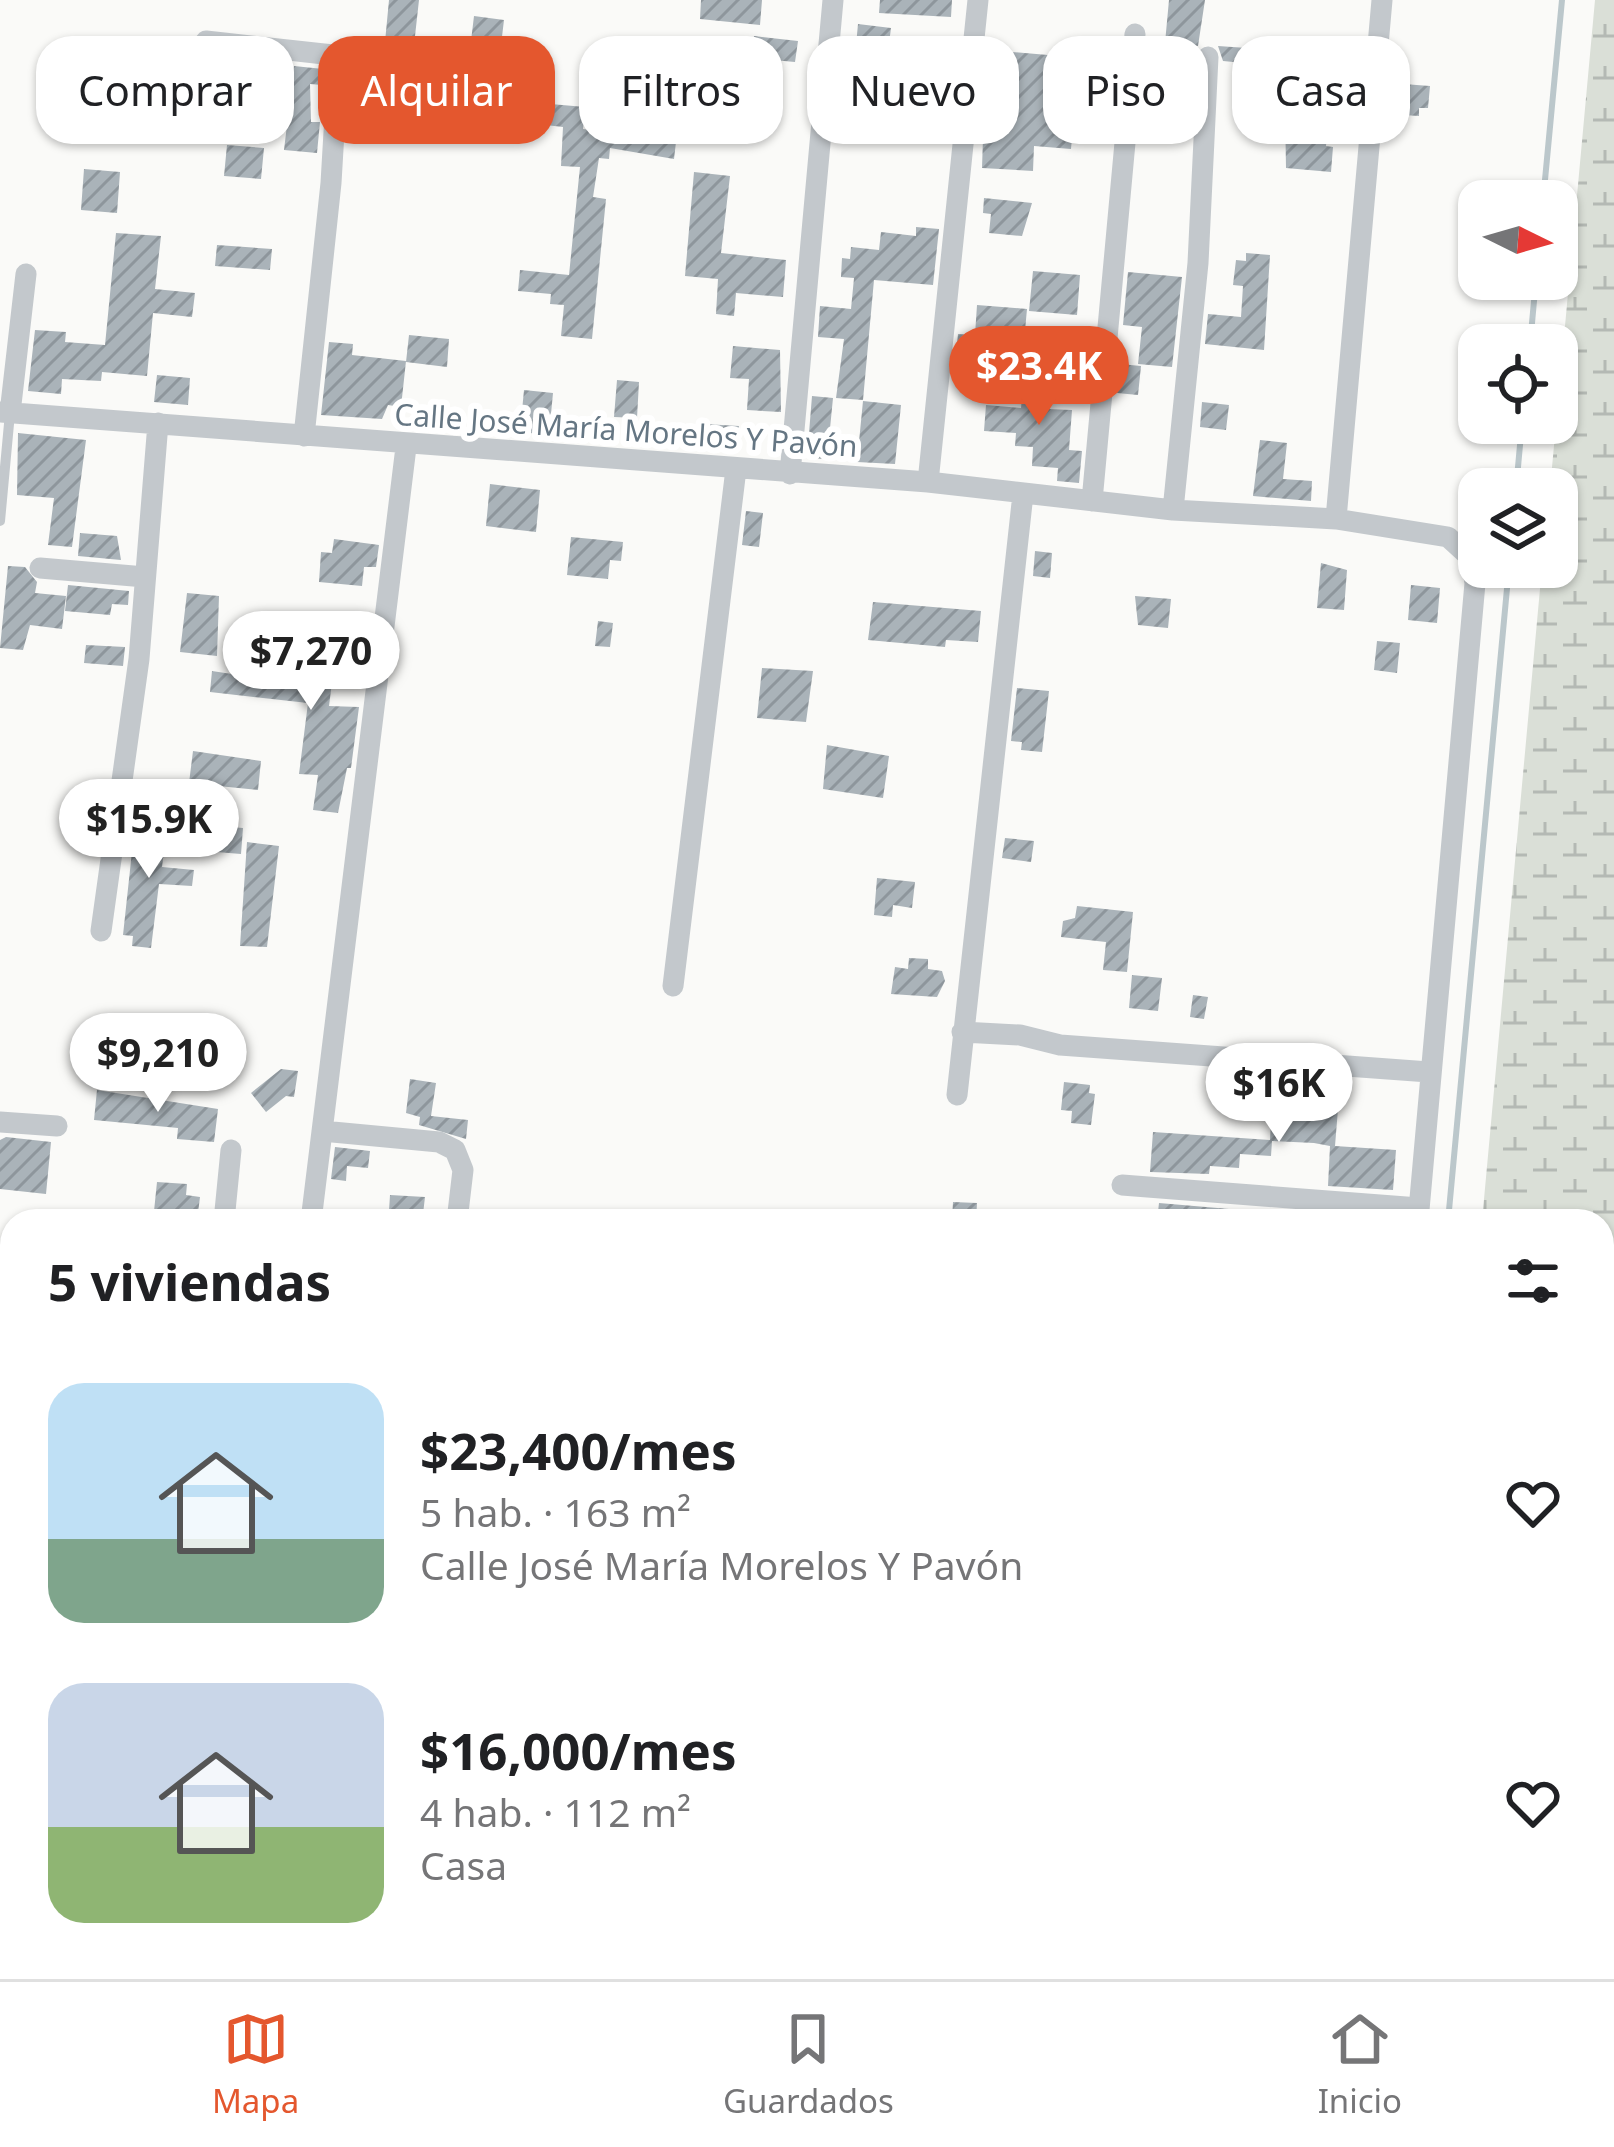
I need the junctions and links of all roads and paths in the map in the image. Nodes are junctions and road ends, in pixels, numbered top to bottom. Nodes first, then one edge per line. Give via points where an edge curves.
1 (833, 0) edge
2 (978, 0) edge
3 (1382, 0) edge
4 (1135, 34) dead end
5 (294, 50) edge
6 (1204, 144) edge
7 (26, 274) dead end
8 (5, 413) edge
9 (158, 423) junction
10 (304, 436) junction
11 (406, 447) junction
12 (736, 470) junction
13 (790, 474) junction
14 (928, 482) junction
15 (1022, 494) junction
16 (1092, 500) junction
17 (1173, 510) junction
18 (1336, 519) junction
19 (0, 521) edge
20 (40, 568) dead end
21 (145, 577) junction
22 (101, 931) dead end
23 (673, 986) dead end
24 (962, 1032) junction
25 (1429, 1072) junction
26 (957, 1094) dead end
27 (0, 1122) edge
28 (57, 1126) dead end
29 (322, 1131) junction
30 (231, 1150) dead end
31 (1121, 1185) dead end
32 (225, 1209) edge
33 (312, 1209) edge
34 (459, 1209) edge
35 (1367, 1209) edge
36 (1418, 1209) edge

1 - 13 street
2 - 14 street
3 - 18 street
4 - 16 street
5 - 10 street via 333,55 338,64
6 - 17 street
7 - 8 street
8 - 9 street, Calle José María Morelos Y Pavón
8 - 19 lane
9 - 10 street, Calle José María Morelos Y Pavón
9 - 21 street
10 - 11 street, Calle José María Morelos Y Pavón
11 - 12 street, Calle José María Morelos Y Pavón
11 - 29 street
12 - 13 street, Calle José María Morelos Y Pavón
12 - 23 street
13 - 14 street, Calle José María Morelos Y Pavón
14 - 15 street, Calle José María Morelos Y Pavón
15 - 16 street, Calle José María Morelos Y Pavón
15 - 24 street
16 - 17 street, Calle José María Morelos Y Pavón
17 - 18 street, Calle José María Morelos Y Pavón
18 - 25 street, Calle José María Morelos Y Pavón via 1448,537 1471,558 1475,583
20 - 21 street
21 - 22 street
24 - 25 street
24 - 26 street
25 - 36 street
27 - 28 street
29 - 33 street
29 - 34 street via 454,1150 463,1170
30 - 32 street
31 - 35 street

